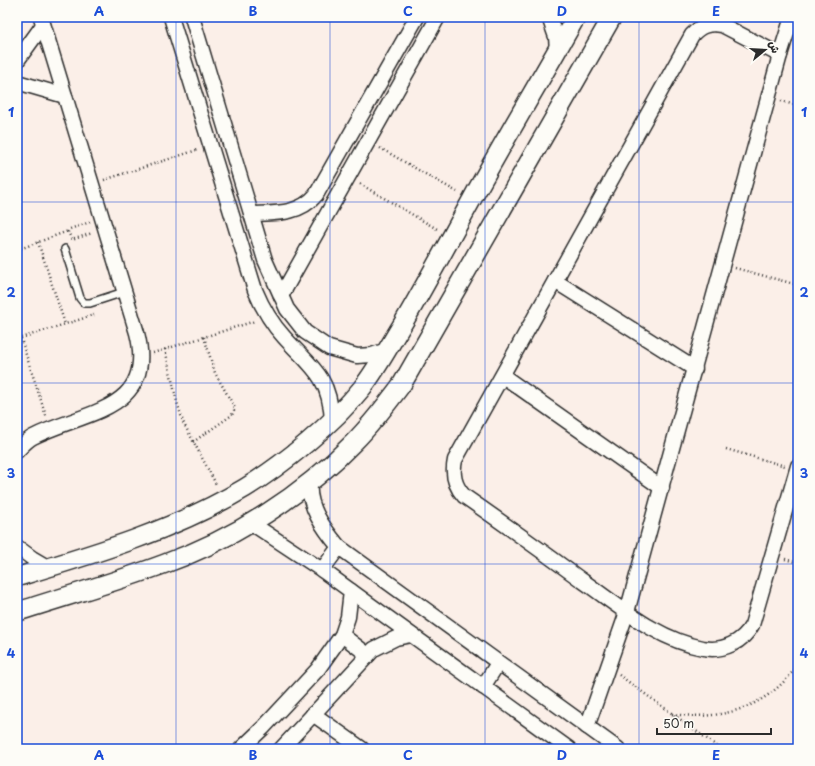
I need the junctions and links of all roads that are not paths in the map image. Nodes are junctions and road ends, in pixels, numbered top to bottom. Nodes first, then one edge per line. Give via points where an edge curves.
1 (171, 17) edge
2 (192, 17) edge
3 (416, 17) edge
4 (438, 17) edge
5 (549, 17) edge
6 (576, 17) edge
7 (612, 17) edge
8 (792, 17) edge
9 (42, 21) edge
10 (697, 23) edge
11 (198, 41) junction
12 (180, 47) junction
13 (557, 50) junction
14 (780, 55) junction
15 (392, 60) junction
16 (17, 61) edge
17 (408, 70) junction
18 (17, 82) edge
19 (65, 96) junction
20 (252, 214) junction
21 (65, 249) dead end
22 (438, 264) junction
23 (461, 277) junction
24 (555, 281) junction
25 (124, 292) junction
26 (281, 296) junction
27 (387, 350) junction
28 (695, 369) junction
29 (502, 376) junction
30 (332, 419) junction
31 (17, 437) edge
32 (32, 438) junction
33 (17, 451) edge
34 (798, 467) edge
35 (310, 482) junction
36 (662, 488) junction
37 (251, 522) junction
38 (17, 547) edge
39 (340, 547) junction
40 (49, 568) junction
41 (322, 570) junction
42 (17, 578) edge
43 (351, 592) junction
44 (17, 612) edge
45 (627, 612) junction
46 (342, 635) junction
47 (411, 635) junction
48 (368, 655) junction
49 (498, 662) junction
50 (483, 687) junction
51 (313, 714) junction
52 (586, 727) junction
53 (241, 749) edge
54 (282, 749) edge
55 (362, 749) edge
56 (569, 749) edge
57 (618, 749) edge

1 - 12 street
2 - 11 street
3 - 15 street
4 - 17 street
5 - 13 street via 556,37
6 - 13 street
7 - 23 street
8 - 14 street
9 - 16 street
9 - 19 street
10 - 14 street via 722,25
10 - 24 street
11 - 12 street
11 - 20 street
12 - 30 street via 255,290 268,316 323,381 331,404
13 - 22 street
14 - 28 street
15 - 17 street
15 - 20 street via 316,195 309,203 292,211
17 - 26 street
18 - 19 street
19 - 25 street
20 - 26 street via 265,260
21 - 25 lane via 80,298 84,303 90,304
22 - 23 street
22 - 27 street
23 - 35 street via 402,384 354,442
24 - 28 street
24 - 29 street
25 - 32 street via 142,357 137,379 124,398 112,406
26 - 27 street via 291,315 305,332 329,348 357,356
27 - 30 street via 362,388
28 - 36 street
29 - 36 street
29 - 45 street via 455,460 455,483 464,496
30 - 40 street via 273,468 224,500 166,527
31 - 32 street
32 - 33 street
34 - 45 street via 754,619 744,637 722,648 704,648 675,640
35 - 37 street
35 - 39 street via 309,492 320,522
36 - 45 street
37 - 41 street
37 - 44 street via 164,564
38 - 40 street
39 - 41 street
39 - 49 street
40 - 42 street
41 - 43 street
43 - 46 street via 348,618
43 - 47 street
45 - 52 street
46 - 48 street
46 - 53 street via 313,674
47 - 48 street via 384,643
47 - 50 street
48 - 51 street
49 - 50 street
49 - 52 street
50 - 56 street
51 - 54 street
51 - 55 street
52 - 57 street

